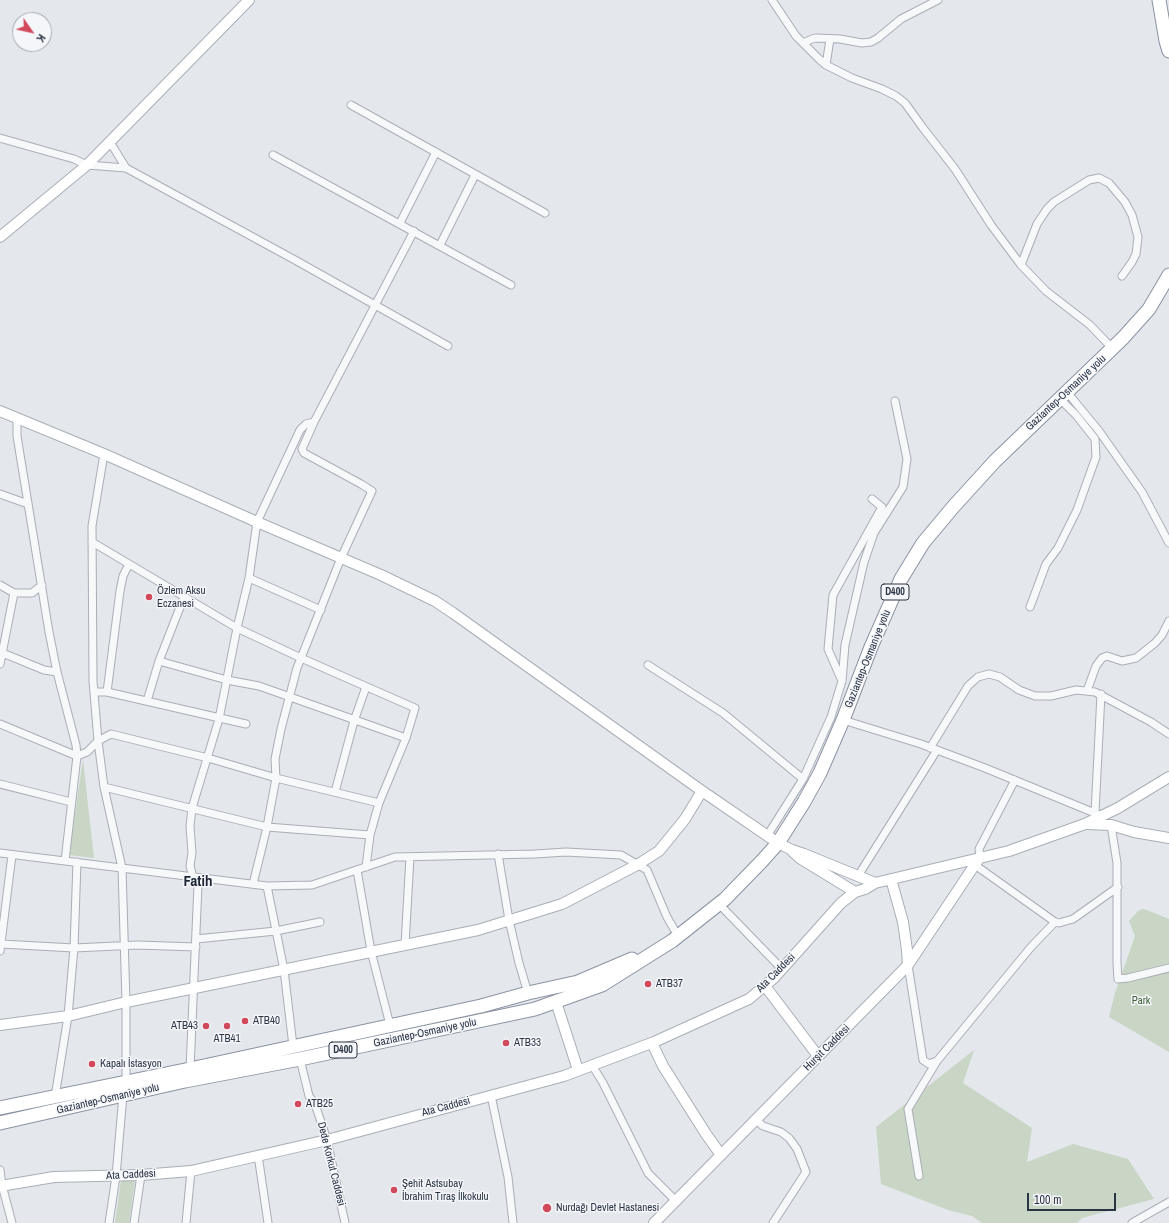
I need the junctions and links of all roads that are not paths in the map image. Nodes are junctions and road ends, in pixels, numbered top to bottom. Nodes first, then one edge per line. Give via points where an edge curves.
1 (249, 0) edge
2 (772, 0) edge
3 (938, 0) edge
4 (1159, 0) edge
5 (830, 39) junction
6 (803, 43) junction
7 (1168, 45) edge
8 (826, 66) junction
9 (351, 105) dead end
10 (0, 138) edge
11 (110, 142) junction
12 (436, 152) junction
13 (273, 156) dead end
14 (87, 164) junction
15 (126, 168) junction
16 (475, 175) junction
17 (544, 212) dead end
18 (400, 223) junction
19 (414, 231) junction
20 (0, 237) edge
21 (440, 245) junction
22 (1021, 265) junction
23 (1169, 275) edge
24 (1122, 276) dead end
25 (511, 285) dead end
26 (374, 305) junction
27 (448, 346) dead end
28 (1113, 349) junction
29 (1063, 395) junction
30 (895, 401) dead end
31 (0, 411) edge
32 (17, 418) junction
33 (314, 422) junction
34 (104, 454) junction
35 (0, 494) edge
36 (872, 499) dead end
37 (28, 504) junction
38 (257, 522) junction
39 (92, 542) junction
40 (1169, 543) edge
41 (340, 558) junction
42 (129, 564) junction
43 (249, 578) junction
44 (0, 585) edge
45 (42, 585) junction
46 (14, 592) junction
47 (184, 597) junction
48 (1030, 607) dead end
49 (320, 610) junction
50 (1169, 622) edge
51 (237, 628) junction
52 (1, 652) edge
53 (301, 658) junction
54 (159, 661) junction
55 (0, 664) edge
56 (648, 665) dead end
57 (57, 672) junction
58 (226, 680) junction
59 (842, 681) junction
60 (366, 687) junction
61 (1087, 690) junction
62 (94, 692) junction
63 (107, 692) junction
64 (1101, 694) junction
65 (289, 696) junction
66 (147, 701) junction
67 (219, 719) junction
68 (354, 720) junction
69 (843, 720) junction
70 (0, 724) edge
71 (246, 724) dead end
72 (1169, 734) edge
73 (406, 738) junction
74 (98, 741) junction
75 (934, 749) junction
76 (77, 756) junction
77 (208, 758) junction
78 (1169, 777) edge
79 (276, 778) junction
80 (803, 779) junction
81 (1015, 780) junction
82 (0, 784) edge
83 (104, 787) junction
84 (702, 791) junction
85 (335, 792) junction
86 (71, 802) junction
87 (379, 803) junction
88 (192, 808) junction
89 (1099, 814) junction
90 (1085, 824) junction
91 (1111, 825) junction
92 (267, 828) junction
93 (370, 835) junction
94 (1169, 838) edge
95 (773, 839) junction
96 (792, 850) junction
97 (0, 853) edge
98 (498, 854) junction
99 (12, 855) junction
100 (410, 857) junction
101 (65, 861) junction
102 (977, 861) junction
103 (77, 862) junction
104 (637, 865) junction
105 (366, 867) junction
106 (122, 868) junction
107 (357, 870) junction
108 (858, 876) junction
109 (193, 878) junction
110 (891, 879) junction
111 (875, 883) junction
112 (253, 884) junction
113 (267, 886) junction
114 (1118, 887) junction
115 (850, 890) junction
116 (719, 904) junction
117 (509, 920) junction
118 (320, 922) dead end
119 (1055, 922) junction
120 (276, 931) junction
121 (196, 939) junction
122 (675, 939) junction
123 (405, 944) junction
124 (124, 946) junction
125 (0, 947) edge
126 (196, 947) junction
127 (74, 948) junction
128 (371, 951) junction
129 (908, 965) junction
130 (1169, 968) edge
131 (782, 969) junction
132 (284, 970) junction
133 (765, 986) junction
134 (194, 988) junction
135 (528, 993) junction
136 (126, 1002) junction
137 (556, 1002) junction
138 (68, 1016) junction
139 (0, 1025) edge
140 (390, 1025) junction
141 (652, 1043) junction
142 (293, 1046) junction
143 (818, 1056) junction
144 (300, 1060) junction
145 (937, 1061) junction
146 (929, 1064) junction
147 (592, 1065) junction
148 (190, 1069) junction
149 (578, 1070) junction
150 (930, 1074) junction
151 (126, 1082) junction
152 (123, 1095) junction
153 (491, 1095) junction
154 (55, 1097) junction
155 (0, 1108) edge
156 (756, 1120) junction
157 (0, 1123) edge
158 (326, 1140) junction
159 (258, 1155) junction
160 (721, 1155) junction
161 (0, 1170) edge
162 (191, 1171) junction
163 (141, 1174) junction
164 (116, 1176) junction
165 (919, 1176) dead end
166 (1, 1186) edge
167 (676, 1201) junction
168 (1169, 1202) edge
169 (12, 1223) edge
170 (109, 1223) edge
171 (134, 1223) edge
172 (186, 1223) edge
173 (268, 1223) edge
174 (345, 1223) edge
175 (513, 1223) edge
176 (654, 1223) edge
177 (773, 1223) edge
178 (1132, 1223) edge

1 - 11 street
2 - 6 street
3 - 5 street via 901,19 871,42
4 - 7 highway
5 - 6 street via 812,39
5 - 8 street
6 - 8 street
8 - 22 street via 882,89 905,103
9 - 12 street
10 - 14 street
11 - 14 street
11 - 15 street
12 - 16 street
12 - 18 street
13 - 18 street
14 - 15 street
14 - 20 street
15 - 26 street
16 - 17 street
16 - 21 street
18 - 19 street
19 - 21 street
19 - 26 street
21 - 25 street
22 - 24 street via 1037,224 1047,209 1089,180 1099,178 1109,183 1125,202 1132,215 1138,238 1136,254
22 - 28 street via 1046,291 1090,325
23 - 28 highway, Gaziantep-Osmaniye yolu / D400 via 1149,309
26 - 27 street
26 - 33 street
28 - 29 highway, Gaziantep-Osmaniye yolu / D400
29 - 40 street via 1099,431 1142,492
29 - 48 street via 1095,440 1096,457 1076,510 1058,548 1046,564
29 - 69 highway, Gaziantep-Osmaniye yolu / D400 via 995,461 923,543 901,578
30 - 59 street via 907,459 903,487 874,533 864,562 845,645
31 - 32 street
32 - 34 street
32 - 37 street via 17,436
33 - 38 street via 306,424 300,430
33 - 41 street via 302,449 304,453 372,491
34 - 38 street
34 - 39 street via 92,526
35 - 37 street
36 - 59 street via 882,507 833,595 828,649
37 - 45 street
38 - 41 street
38 - 43 street
39 - 42 street
39 - 62 street
41 - 49 street
41 - 84 street via 441,605
42 - 47 street
42 - 63 street via 120,591
43 - 49 street
43 - 51 street
44 - 46 street
45 - 46 street via 32,593
45 - 57 street
46 - 52 street
47 - 51 street
47 - 54 street
49 - 53 street
50 - 61 street via 1155,643 1136,658 1122,661 1107,656 1100,661
51 - 53 street
51 - 58 street
52 - 55 street
52 - 57 street via 44,670
53 - 60 street
53 - 65 street
54 - 58 street
54 - 66 street
56 - 80 street via 723,713
57 - 76 street
58 - 65 street via 258,686
58 - 67 street
59 - 80 street via 831,717
60 - 68 street
60 - 73 street via 415,708
61 - 64 street
61 - 75 street via 1035,696 1019,690 995,675 978,677 968,686
62 - 63 street
62 - 74 street
63 - 66 street
64 - 72 street
64 - 89 street
65 - 68 street
65 - 79 street via 275,759
66 - 67 street
67 - 71 street
67 - 77 street
68 - 73 street
68 - 85 street
69 - 75 street
69 - 95 highway, Gaziantep-Osmaniye yolu / D400 via 804,802
70 - 76 street
73 - 87 street
74 - 76 street via 87,752
74 - 77 street via 111,734
74 - 83 street
75 - 81 street
75 - 108 street
76 - 86 street
77 - 79 street
77 - 88 street
78 - 89 street via 1118,808
79 - 85 street
79 - 92 street
80 - 95 street
81 - 89 street
81 - 102 street via 979,849
82 - 86 street
83 - 88 street
83 - 106 street
84 - 95 street
84 - 104 street via 667,842 659,851
85 - 87 street
86 - 101 street
87 - 93 street
88 - 92 street
88 - 109 street via 190,866
89 - 90 street
90 - 91 street
90 - 102 street
91 - 94 street
91 - 114 street
92 - 93 street
92 - 112 street
93 - 105 street
95 - 96 street
95 - 116 highway, Gaziantep-Osmaniye yolu / D400 via 762,861
96 - 108 street
96 - 115 street via 801,859
97 - 99 street
98 - 100 street
98 - 104 street via 566,852 621,855
98 - 117 street
99 - 101 street
99 - 125 street
100 - 105 street via 395,857
100 - 123 street
101 - 103 street
102 - 110 street
102 - 119 street
102 - 129 street, Hurşit Caddesi
103 - 106 street
103 - 127 street
104 - 117 street via 562,904
104 - 122 street via 646,870
105 - 107 street
106 - 109 street
106 - 124 street
107 - 113 street via 312,885
107 - 128 street
108 - 111 street
108 - 115 street
109 - 112 street
109 - 121 street via 198,885
110 - 111 street
110 - 129 street via 903,922
111 - 115 street via 865,889
112 - 113 street
113 - 120 street
114 - 119 street via 1073,919
114 - 130 street via 1118,979
115 - 131 street, Ata Caddesi
116 - 122 highway, Gaziantep-Osmaniye yolu / D400
116 - 131 street
117 - 123 street via 478,930
117 - 135 street
118 - 120 street
119 - 145 street via 1031,947
120 - 121 street
120 - 132 street
121 - 126 street
122 - 135 highway, Gaziantep-Osmaniye yolu / D400 via 578,982
122 - 137 highway, Gaziantep-Osmaniye yolu / D400 via 602,985
123 - 128 street
124 - 126 street
124 - 127 street
124 - 136 street
125 - 127 street
126 - 134 street
127 - 138 street
128 - 132 street
128 - 140 street
129 - 143 street, Hurşit Caddesi
129 - 146 street via 923,1060
131 - 133 street, Ata Caddesi
132 - 134 street
132 - 142 street
133 - 141 street, Ata Caddesi via 749,999
133 - 143 street
134 - 136 street
134 - 148 street
135 - 140 highway, Gaziantep-Osmaniye yolu / D400 via 481,1006
136 - 138 street
136 - 151 street
137 - 144 highway, Gaziantep-Osmaniye yolu / D400 via 535,1009
137 - 149 street
138 - 139 street
138 - 154 street
140 - 142 highway, Gaziantep-Osmaniye yolu / D400
141 - 147 street, Ata Caddesi
141 - 160 street via 663,1066
142 - 148 highway, Gaziantep-Osmaniye yolu / D400
143 - 156 street, Hurşit Caddesi
144 - 152 highway, Gaziantep-Osmaniye yolu / D400
144 - 158 street, Dede Korkut Caddesi via 309,1096 315,1104
145 - 146 street
145 - 150 street
146 - 150 street
147 - 149 street, Ata Caddesi
147 - 167 street via 648,1173
148 - 151 highway, Gaziantep-Osmaniye yolu / D400
149 - 153 street, Ata Caddesi
150 - 165 street via 908,1109
151 - 154 highway, Gaziantep-Osmaniye yolu / D400
152 - 157 highway, Gaziantep-Osmaniye yolu / D400
152 - 164 street
153 - 158 street, Ata Caddesi
153 - 175 street via 508,1177
154 - 155 highway, Gaziantep-Osmaniye yolu / D400
156 - 160 street, Hurşit Caddesi
156 - 177 street via 789,1138 797,1149 806,1172
158 - 159 street, Ata Caddesi
158 - 174 street, Dede Korkut Caddesi
159 - 162 street, Ata Caddesi
159 - 173 street
160 - 167 street, Hurşit Caddesi
161 - 166 street
162 - 163 street, Ata Caddesi
162 - 172 street
163 - 164 street, Ata Caddesi
163 - 171 street
164 - 166 street, Ata Caddesi via 54,1177
164 - 170 street
166 - 169 street
167 - 176 street, Hurşit Caddesi
168 - 178 street

